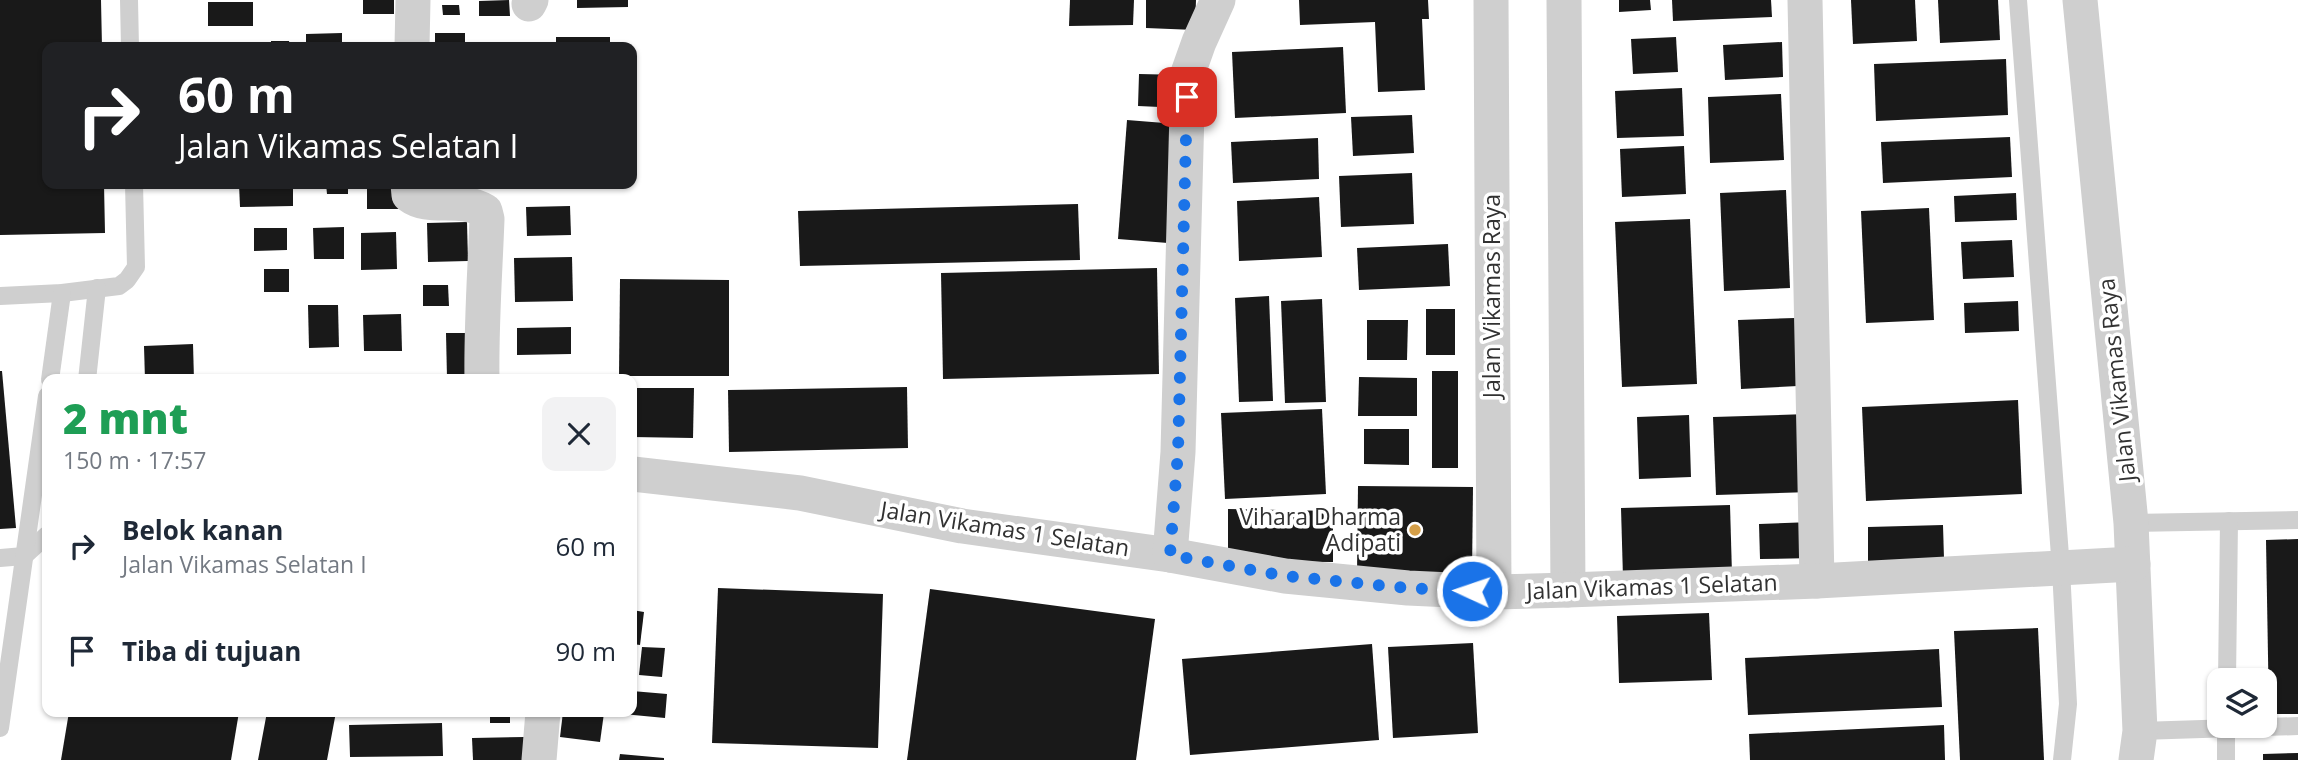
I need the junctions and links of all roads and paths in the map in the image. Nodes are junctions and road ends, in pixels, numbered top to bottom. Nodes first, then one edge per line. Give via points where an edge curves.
1 (129, 0) edge
2 (413, 0) edge
3 (1218, 0) edge
4 (1491, 0) edge
5 (1564, 0) edge
6 (1805, 0) edge
7 (2018, 0) edge
8 (2080, 0) edge
9 (130, 42) edge
10 (412, 42) edge
11 (134, 189) edge
12 (408, 189) edge
13 (97, 288) junction
14 (62, 293) junction
15 (0, 296) edge
16 (51, 374) edge
17 (89, 374) edge
18 (482, 374) edge
19 (42, 431) edge
20 (637, 474) edge
21 (2298, 520) edge
22 (2229, 521) junction
23 (2131, 523) junction
24 (42, 540) edge
25 (1170, 555) junction
26 (24, 556) junction
27 (0, 558) edge
28 (2133, 564) junction
29 (2061, 569) junction
30 (1817, 581) junction
31 (1559, 591) junction
32 (1504, 592) junction
33 (2227, 668) edge
34 (543, 717) edge
35 (2277, 726) edge
36 (2298, 726) edge
37 (0, 727) edge
38 (2207, 729) edge
39 (2227, 738) edge
40 (2138, 745) edge
41 (539, 760) edge
42 (2062, 760) edge
43 (2226, 760) edge

1 - 9 lane
2 - 10 street
3 - 25 street via 1188,73 1178,452
4 - 32 street, Jalan Vikamas Raya
5 - 31 street
6 - 30 street
7 - 29 lane
8 - 23 street, Jalan Vikamas Raya
11 - 13 lane via 136,267 119,286
12 - 18 street via 415,200 468,202 485,211
13 - 14 lane
13 - 17 lane
14 - 15 lane
14 - 16 lane
19 - 26 lane
20 - 25 street, Jalan Vikamas 1 Selatan via 800,493 962,526
21 - 22 lane
22 - 23 lane
22 - 33 lane
23 - 28 street, Jalan Vikamas Raya
24 - 26 lane
25 - 32 street, Jalan Vikamas 1 Selatan via 1285,576
26 - 27 lane
26 - 37 lane
28 - 29 street, Jalan Vikamas 1 Selatan
28 - 40 street, Jalan Vikamas Raya
29 - 30 street, Jalan Vikamas 1 Selatan
29 - 42 lane via 2068,704
30 - 31 street, Jalan Vikamas 1 Selatan
31 - 32 street, Jalan Vikamas 1 Selatan
34 - 41 street
35 - 36 lane
38 - 40 lane via 2178,731
39 - 43 lane

